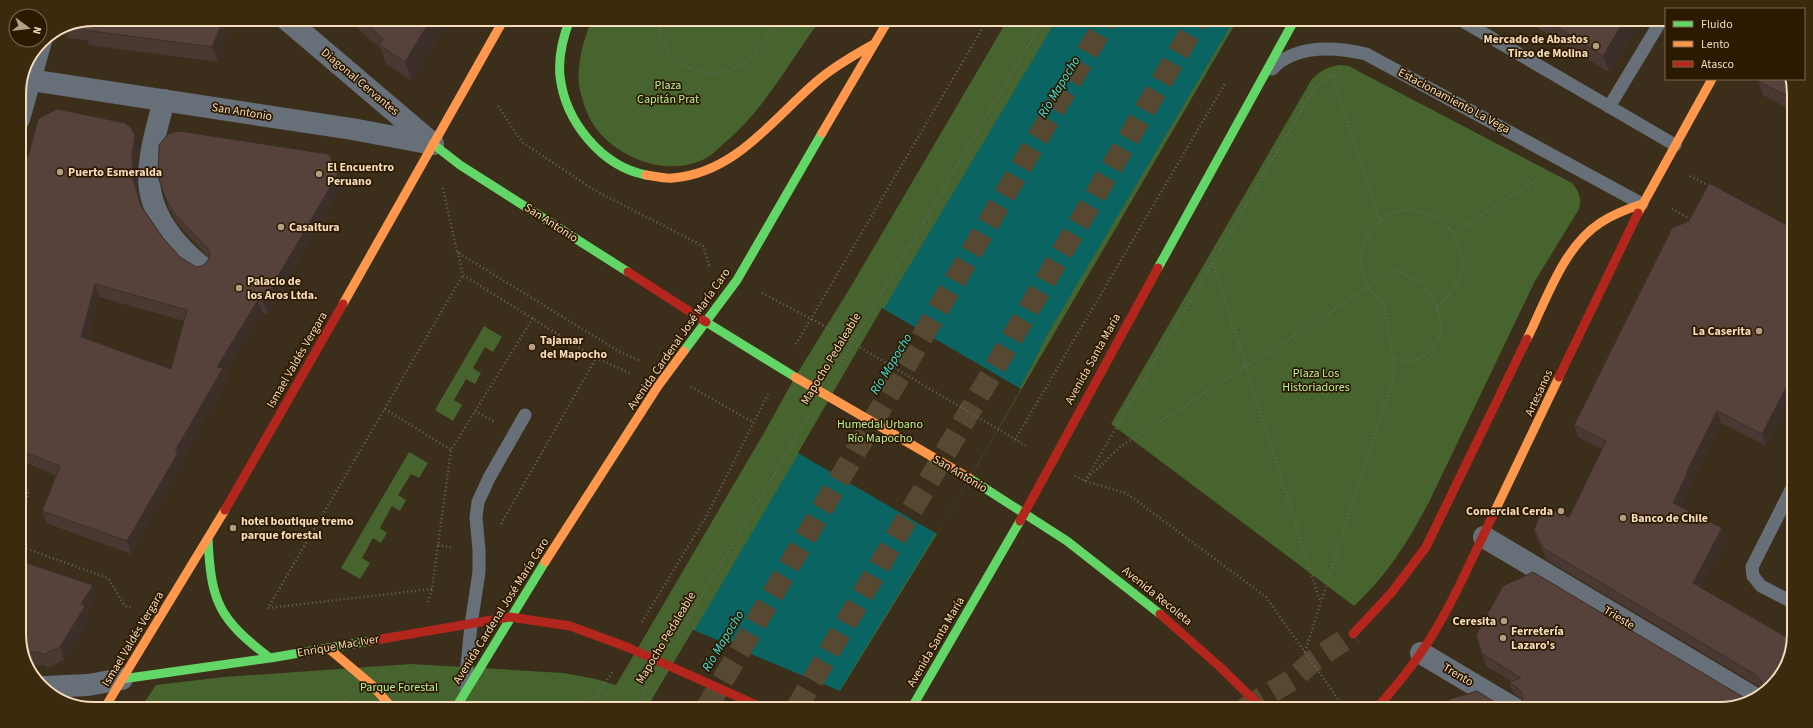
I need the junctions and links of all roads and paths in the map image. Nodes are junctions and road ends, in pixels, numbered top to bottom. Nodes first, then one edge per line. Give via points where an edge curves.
1 (294, 26) edge
2 (500, 26) edge
3 (567, 26) edge
4 (659, 26) edge
5 (771, 26) edge
6 (885, 26) edge
7 (1040, 26) edge
8 (1291, 26) edge
9 (1471, 26) edge
10 (1658, 26) edge
11 (874, 44) junction
12 (1324, 49) junction
13 (1342, 74) dead end
14 (1332, 76) junction
15 (27, 79) edge
16 (1226, 80) dead end
17 (1261, 80) junction
18 (1711, 80) edge
19 (164, 100) junction
20 (498, 106) dead end
21 (1608, 107) junction
22 (434, 144) junction
23 (1675, 146) junction
24 (1665, 162) junction
25 (1535, 172) dead end
26 (1713, 188) edge
27 (1645, 200) junction
28 (1380, 222) junction
29 (1696, 223) edge
30 (1454, 233) junction
31 (457, 252) junction
32 (1213, 263) junction
33 (202, 267) edge
34 (464, 275) junction
35 (737, 280) junction
36 (1368, 287) junction
37 (1436, 306) junction
38 (533, 318) junction
39 (706, 322) junction
40 (596, 358) junction
41 (1393, 359) junction
42 (1246, 367) junction
43 (667, 373) junction
44 (833, 374) dead end
45 (658, 386) junction
46 (385, 409) junction
47 (475, 411) junction
48 (525, 415) dead end
49 (809, 415) dead end
50 (753, 422) dead end
51 (497, 424) dead end
52 (1015, 440) junction
53 (451, 450) junction
54 (1051, 461) junction
55 (1085, 481) junction
56 (26, 490) edge
57 (1787, 498) edge
58 (26, 500) edge
59 (1024, 514) junction
60 (1484, 537) junction
61 (208, 539) junction
62 (438, 545) junction
63 (26, 549) edge
64 (479, 549) junction
65 (432, 589) junction
66 (1787, 599) edge
67 (1320, 601) junction
68 (510, 617) junction
69 (159, 618) junction
70 (470, 625) junction
71 (420, 632) junction
72 (1353, 634) tunnel mouth
73 (675, 641) dead end
74 (328, 648) junction
75 (1305, 652) junction
76 (1421, 653) junction
77 (270, 658) junction
78 (122, 679) junction
79 (651, 682) dead end
80 (51, 687) edge
81 (600, 693) dead end
82 (464, 694) junction
83 (1749, 695) edge
84 (108, 702) edge
85 (390, 702) edge
86 (459, 702) edge
87 (577, 702) edge
88 (639, 702) edge
89 (749, 702) edge
90 (915, 702) edge
91 (1256, 702) edge
92 (1340, 702) edge
93 (1382, 702) edge
94 (1503, 702) edge

1 - 22 street, Diagonal Cervantes
2 - 22 main road, Ismael Valdés Vergara
3 - 11 main road via 563,34 559,65 561,87 576,122 594,147 605,157 621,166 658,179 680,179 702,174 731,159 752,143 817,81 844,61
4 - 5 path via 665,46 675,58 700,72 715,73 742,65 752,56
6 - 11 main road, Avenida Cardenal José María Caro
7 - 44 path, Mapocho Pedaleable
8 - 17 main road, Avenida Santa María
9 - 21 lane
10 - 21 lane
11 - 35 main road, Avenida Cardenal José María Caro
12 - 14 path
12 - 17 lane, Estacionamiento La Vega via 1300,52 1280,60
12 - 27 lane, Estacionamiento La Vega via 1343,49 1366,54
13 - 14 path
14 - 28 path
14 - 32 path via 1312,92
15 - 19 street, San Antonio
16 - 52 path
17 - 54 main road, Avenida Santa María
18 - 23 main road, Artesanos
19 - 22 street, San Antonio
19 - 33 street via 151,163 150,190 155,206 173,240
20 - 35 path via 522,142 594,190 703,246 708,266
21 - 23 lane
22 - 31 path
22 - 39 main road, San Antonio via 460,165
22 - 61 main road, Ismael Valdés Vergara
23 - 24 main road, Artesanos
24 - 26 path
24 - 27 main road, Artesanos
25 - 30 path via 1542,176
27 - 29 path
27 - 60 main road, Artesanos
27 - 72 main road via 1594,226 1580,239 1566,259 1426,547 1402,582
28 - 30 path via 1400,212 1413,210 1426,212 1440,219
28 - 36 path via 1368,235 1363,247 1361,262
30 - 37 path via 1462,256 1461,271 1457,285 1448,297
31 - 34 path
31 - 43 path via 620,352
32 - 42 path
32 - 55 path
34 - 38 path
34 - 46 path
35 - 39 main road, Avenida Cardenal José María Caro
35 - 52 path, bridge via 818,323
36 - 37 path via 1396,270 1424,285
36 - 41 path via 1384,303
36 - 42 path
37 - 41 path via 1441,318 1440,330 1437,342 1429,352 1418,359
38 - 40 path
38 - 47 path
39 - 43 main road, Avenida Cardenal José María Caro
39 - 59 main road, San Antonio, bridge via 969,478
40 - 45 path
40 - 64 path via 487,547
41 - 67 path via 1395,370
42 - 55 path via 1120,447
42 - 67 path
43 - 45 main road, Avenida Cardenal José María Caro
43 - 50 path
45 - 68 main road, Avenida Cardenal José María Caro
46 - 53 path
46 - 65 path via 268,608
47 - 51 path
47 - 53 path
48 - 64 lane via 478,502 476,517
49 - 73 path, Mapocho Pedaleable
52 - 54 path
53 - 62 path
54 - 55 path
54 - 59 main road, Avenida Santa María
55 - 75 path via 1126,493 1266,597
56 - 58 path via 29,491
57 - 66 lane via 1752,567 1753,576 1761,586
59 - 90 main road, Avenida Santa María
59 - 91 main road, Avenida Recoleta via 1079,550 1129,588 1184,633
60 - 76 main road, Artesanos
60 - 83 street, Trieste
61 - 69 main road, Ismael Valdés Vergara
61 - 77 main road via 211,579 228,621
62 - 64 path via 471,551
62 - 65 path
63 - 69 path via 108,578 125,606
64 - 70 lane
65 - 71 path
67 - 75 path
68 - 70 main road, Enrique Mac Iver
68 - 82 main road, Avenida Cardenal José María Caro
68 - 89 main road, Enrique Mac Iver, bridge via 570,626 627,648
69 - 78 main road, Ismael Valdés Vergara
70 - 71 main road, Enrique Mac Iver
70 - 82 lane
71 - 74 main road, Enrique Mac Iver
74 - 77 main road, Enrique Mac Iver
74 - 85 main road
75 - 92 path
76 - 93 main road, Artesanos
76 - 94 street, Trento
77 - 78 main road, Enrique Mac Iver
78 - 80 street, Enrique Mac Iver via 88,685
78 - 84 main road, Ismael Valdés Vergara
79 - 88 path, Mapocho Pedaleable
81 - 87 path via 595,698
82 - 86 main road, Avenida Cardenal José María Caro

